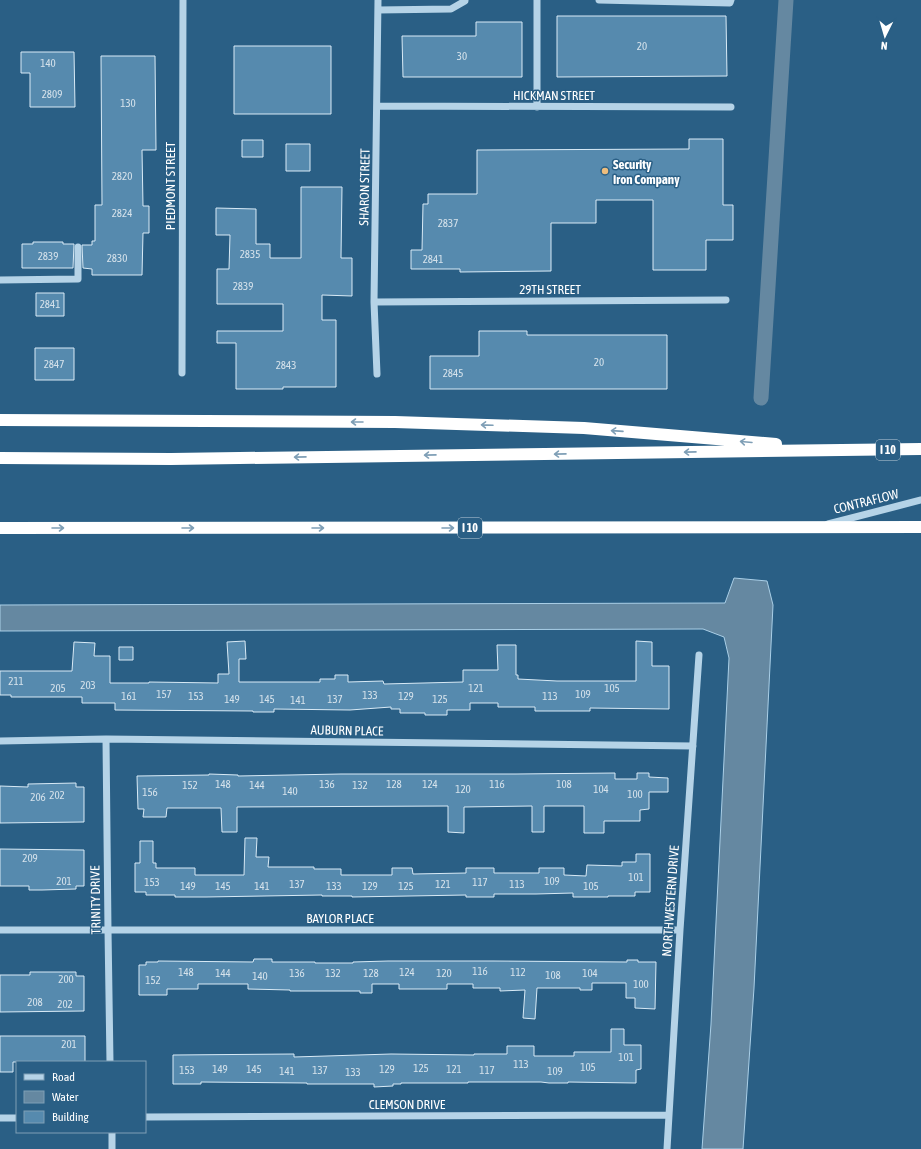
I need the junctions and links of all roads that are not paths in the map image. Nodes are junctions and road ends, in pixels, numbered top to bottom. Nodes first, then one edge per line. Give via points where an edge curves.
1 (183, 0) edge
2 (378, 0) edge
3 (465, 0) edge
4 (537, 0) edge
5 (599, 0) edge
6 (731, 0) edge
7 (378, 10) junction
8 (377, 106) junction
9 (537, 107) junction
10 (731, 107) dead end
11 (78, 246) dead end
12 (0, 280) edge
13 (726, 300) dead end
14 (374, 302) junction
15 (182, 373) dead end
16 (377, 374) dead end
17 (0, 420) edge
18 (921, 449) edge
19 (855, 450) junction
20 (0, 458) edge
21 (921, 500) edge
22 (921, 526) edge
23 (816, 527) junction
24 (0, 529) edge
25 (700, 655) dead end
26 (106, 739) junction
27 (0, 741) edge
28 (693, 746) junction
29 (0, 930) edge
30 (108, 930) junction
31 (680, 930) junction
32 (110, 1061) edge
33 (669, 1115) junction
34 (146, 1117) edge
35 (0, 1118) edge
36 (16, 1118) edge
37 (112, 1133) edge
38 (112, 1149) edge
39 (667, 1149) edge

1 - 15 street, PIEDMONT STREET
2 - 7 street, SHARON STREET
3 - 7 street via 451,9
4 - 9 street
5 - 6 street via 730,3
7 - 8 street, SHARON STREET
8 - 9 street, HICKMAN STREET
8 - 14 street, SHARON STREET
9 - 10 street, HICKMAN STREET
11 - 12 street via 78,279
13 - 14 street, 29TH STREET
14 - 16 street, SHARON STREET
19 -> 17 highway via 584,428 395,422
18 - 19 highway, I 10
19 -> 20 highway, I 10 via 171,459
21 - 23 street, CONTRAFLOW
22 - 23 highway, I 10
24 -> 23 highway, I 10
25 - 28 street, NORTHWESTERN DRIVE
26 - 27 street, AUBURN PLACE
26 - 28 street, AUBURN PLACE
26 - 30 street, TRINITY DRIVE
28 - 31 street, NORTHWESTERN DRIVE
29 - 30 street, BAYLOR PLACE
30 - 31 street, BAYLOR PLACE
30 - 32 street, TRINITY DRIVE
31 - 33 street, NORTHWESTERN DRIVE
33 - 34 street, CLEMSON DRIVE
33 - 39 street, NORTHWESTERN DRIVE
35 - 36 street
37 - 38 street

